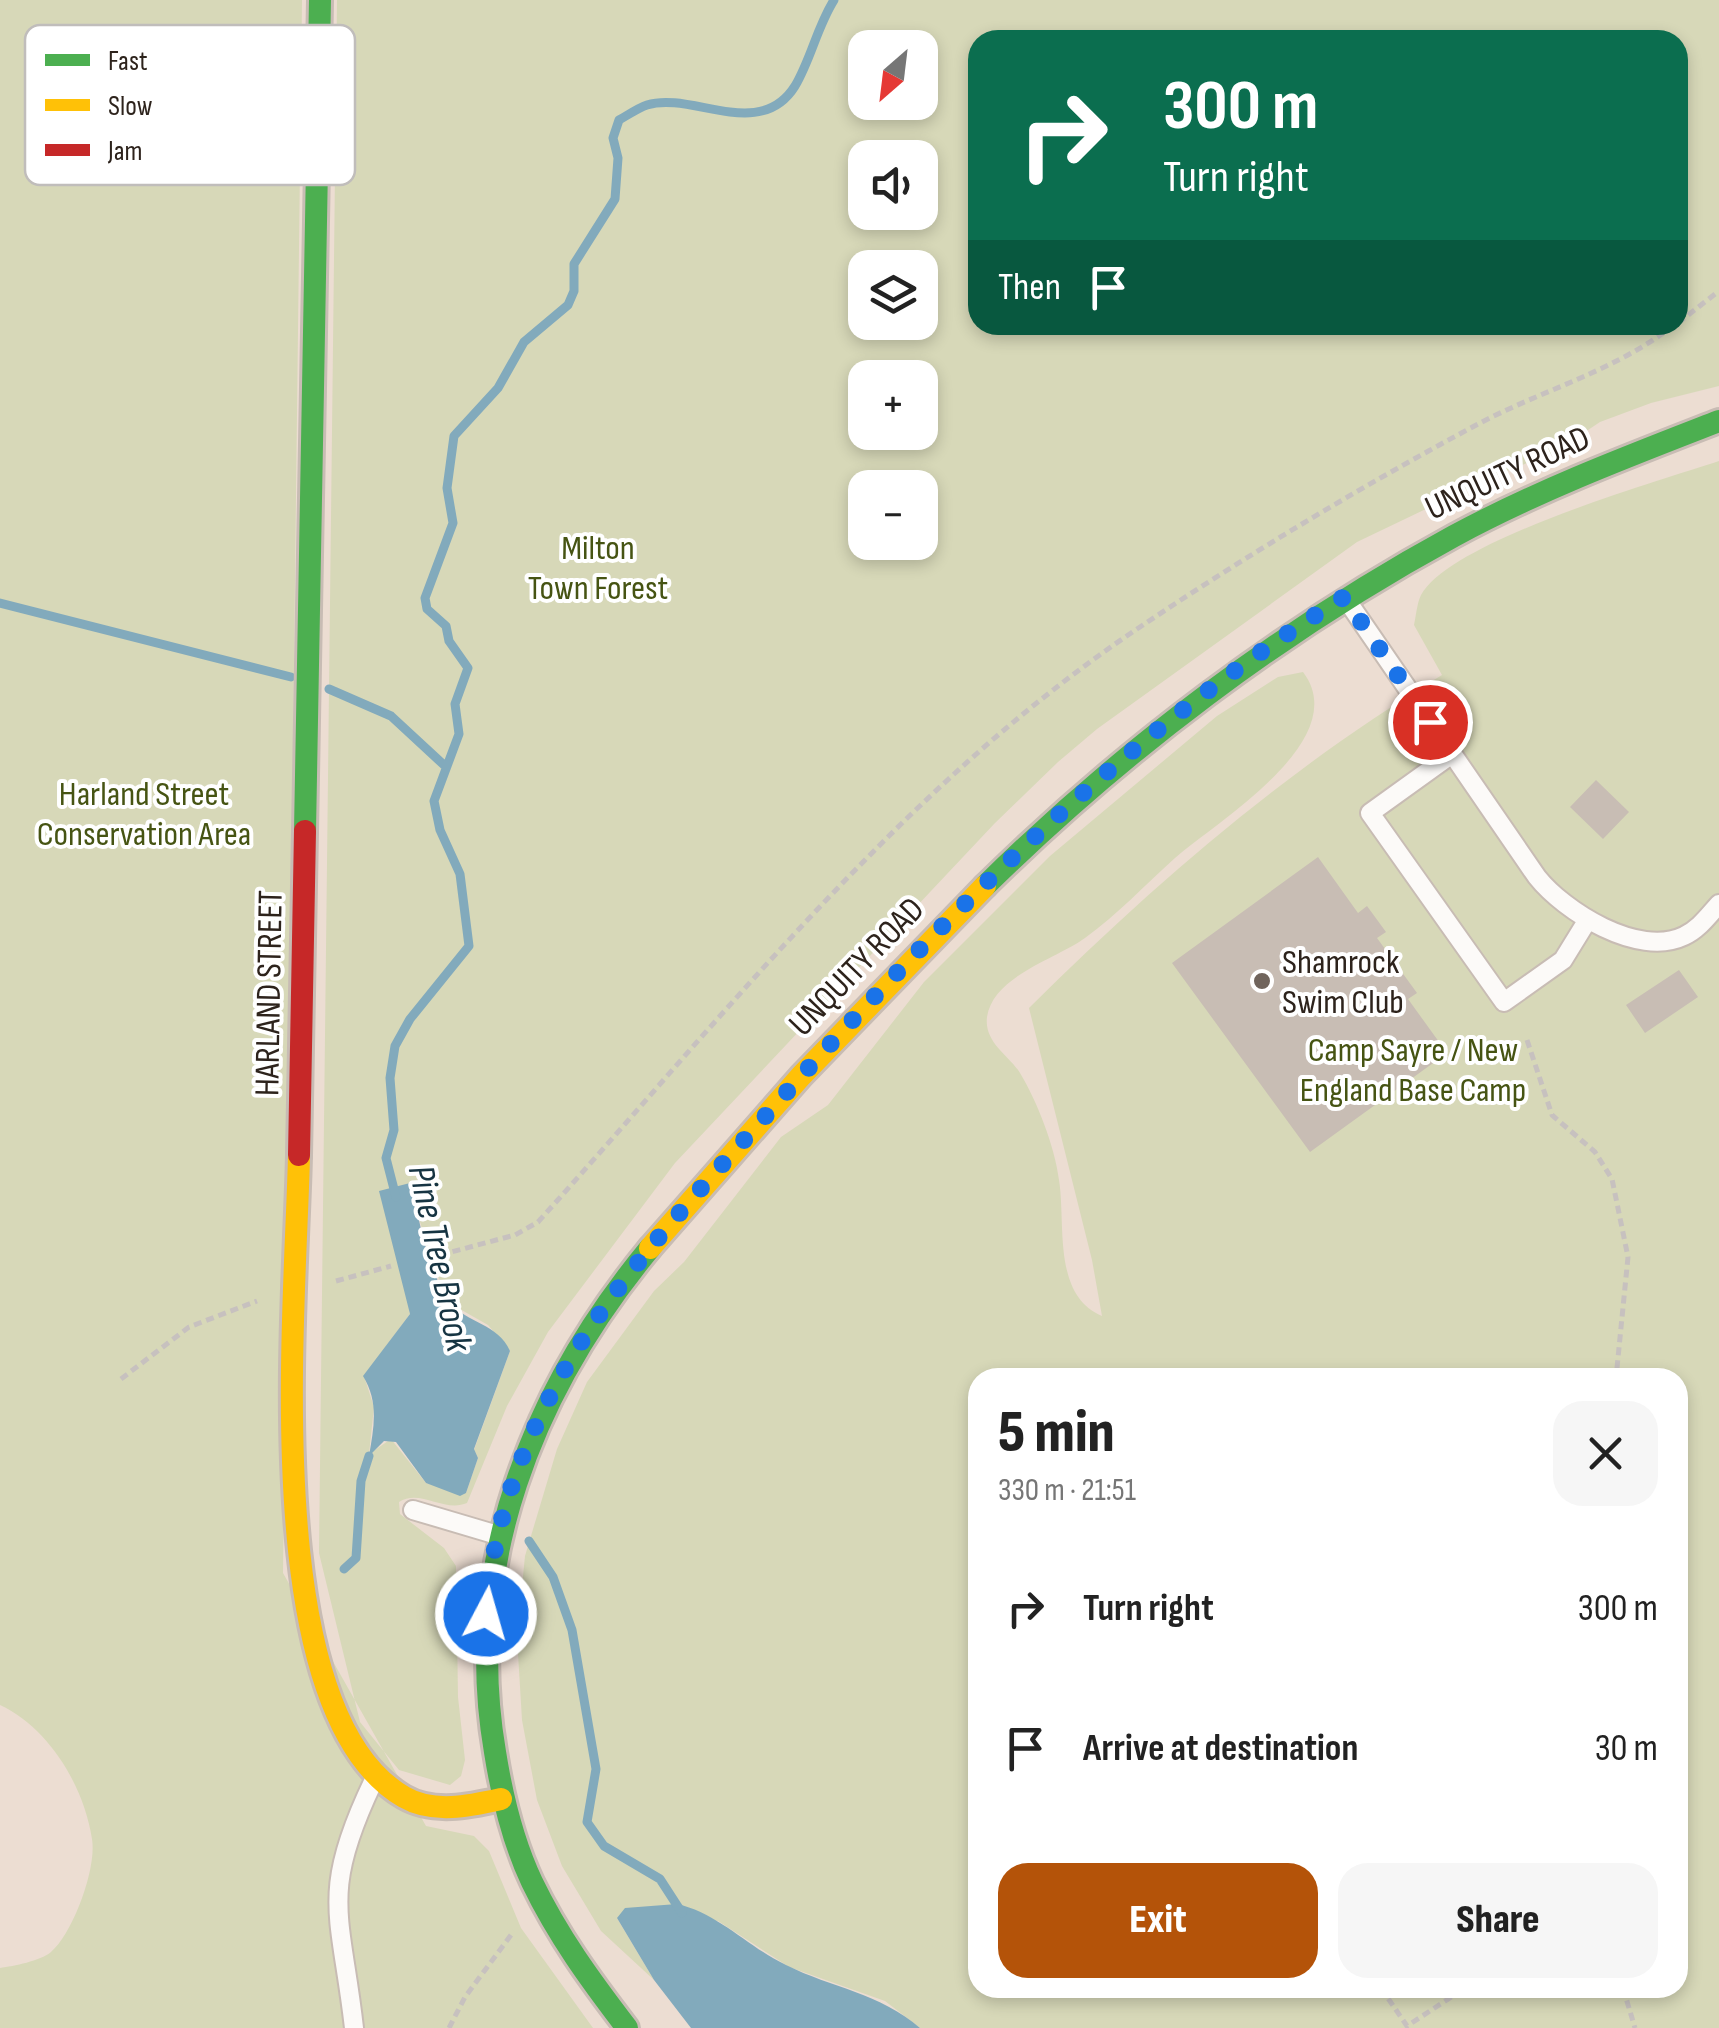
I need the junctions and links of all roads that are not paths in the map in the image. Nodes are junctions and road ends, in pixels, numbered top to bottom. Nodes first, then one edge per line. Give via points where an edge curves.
1 (320, 0) edge
2 (320, 25) edge
3 (317, 185) edge
4 (1719, 421) edge
5 (1344, 597) junction
6 (1452, 754) junction
7 (1719, 904) edge
8 (1587, 921) junction
9 (413, 1510) dead end
10 (498, 1535) junction
11 (376, 1777) junction
12 (501, 1798) junction
13 (354, 2028) edge
14 (627, 2028) edge

1 - 2 main road, HARLAND STREET
3 - 11 main road, HARLAND STREET via 294,1475 306,1596 330,1692 352,1744
4 - 5 main road, UNQUITY ROAD via 1518,503
5 - 6 lane
5 - 10 main road, UNQUITY ROAD via 1207,691 1106,772 943,925 822,1053 594,1324 535,1427
6 - 8 lane via 1545,886
6 - 8 lane via 1370,814 1504,1002 1563,960
7 - 8 lane via 1697,928 1671,940
9 - 10 lane
10 - 12 main road, UNQUITY ROAD via 485,1661
11 - 12 main road, HARLAND STREET via 429,1806 462,1808
11 - 13 lane via 346,1840 336,1883
12 - 14 main road, UNQUITY ROAD via 539,1903 572,1961

